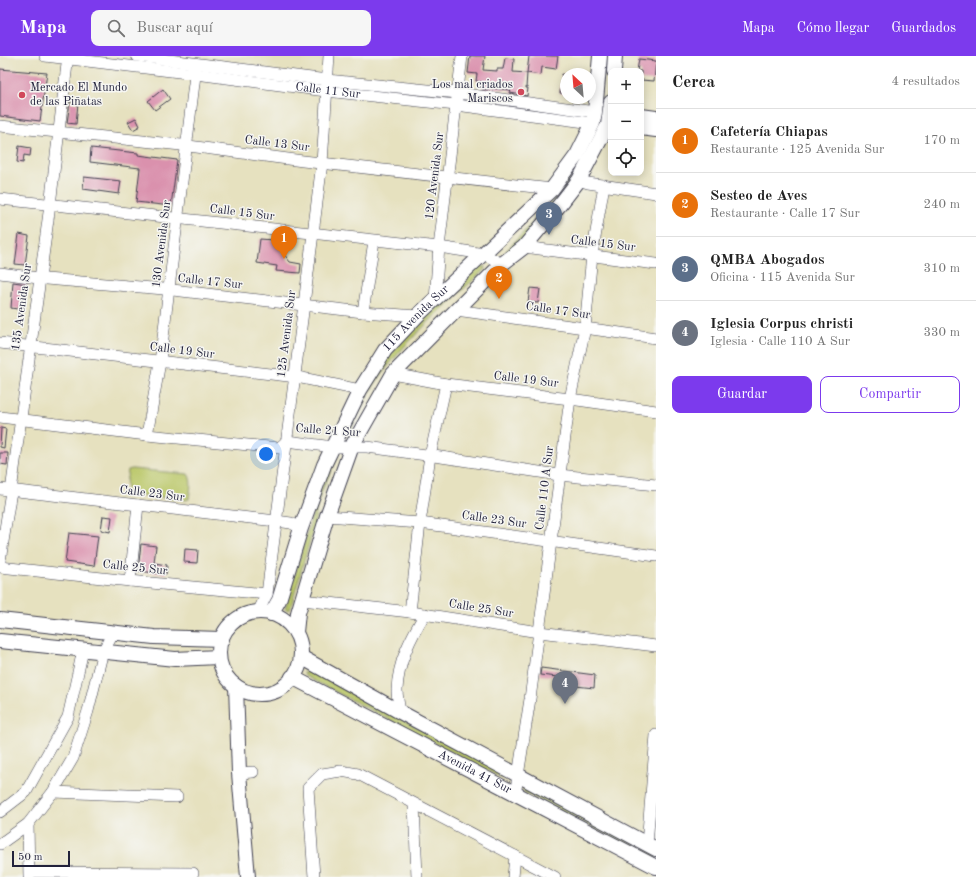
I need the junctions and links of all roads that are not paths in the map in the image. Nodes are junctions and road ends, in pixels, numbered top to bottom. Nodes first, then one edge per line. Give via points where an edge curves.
1 (45, 56) edge
2 (137, 56) edge
3 (329, 56) edge
4 (462, 56) edge
5 (600, 56) edge
6 (615, 56) edge
7 (68, 57) edge
8 (197, 64) edge
9 (614, 68) edge
10 (327, 80) junction
11 (326, 91) junction
12 (458, 93) junction
13 (456, 105) junction
14 (608, 115) edge
15 (644, 116) edge
16 (594, 117) junction
17 (656, 118) edge
18 (608, 119) edge
19 (0, 126) edge
20 (644, 128) edge
21 (656, 130) edge
22 (59, 133) junction
23 (187, 146) junction
24 (322, 162) junction
25 (448, 176) junction
26 (579, 180) junction
27 (604, 185) junction
28 (552, 189) junction
29 (656, 193) edge
30 (0, 199) edge
31 (50, 205) junction
32 (178, 218) junction
33 (313, 234) junction
34 (374, 241) junction
35 (524, 247) junction
36 (439, 248) junction
37 (484, 254) junction
38 (592, 256) junction
39 (502, 264) junction
40 (656, 264) edge
41 (0, 273) edge
42 (39, 278) junction
43 (170, 291) junction
44 (435, 300) junction
45 (304, 305) junction
46 (456, 310) junction
47 (363, 312) junction
48 (417, 316) junction
49 (585, 328) junction
50 (656, 338) edge
51 (0, 343) edge
52 (30, 347) junction
53 (160, 362) junction
54 (393, 374) junction
55 (294, 377) junction
56 (446, 384) junction
57 (360, 390) junction
58 (570, 399) junction
59 (656, 411) edge
60 (0, 417) edge
61 (21, 420) junction
62 (147, 435) junction
63 (287, 442) junction
64 (352, 446) junction
65 (333, 447) junction
66 (430, 456) junction
67 (559, 475) junction
68 (656, 485) edge
69 (0, 489) edge
70 (12, 491) junction
71 (138, 505) junction
72 (327, 516) junction
73 (276, 521) junction
74 (420, 523) junction
75 (301, 528) junction
76 (551, 542) junction
77 (656, 556) edge
78 (0, 561) edge
79 (0, 567) edge
80 (130, 581) junction
81 (267, 594) junction
82 (302, 600) junction
83 (410, 612) junction
84 (264, 613) junction
85 (425, 614) junction
86 (0, 620) edge
87 (296, 632) junction
88 (539, 632) junction
89 (113, 633) junction
90 (222, 639) junction
91 (0, 641) edge
92 (656, 646) edge
93 (83, 650) junction
94 (103, 651) junction
95 (219, 657) junction
96 (301, 657) junction
97 (292, 677) junction
98 (236, 686) junction
99 (400, 712) junction
100 (656, 741) edge
101 (519, 774) junction
102 (53, 792) junction
103 (515, 795) junction
104 (177, 797) dead end
105 (414, 804) junction
106 (0, 812) edge
107 (28, 824) junction
108 (0, 844) edge
109 (651, 847) edge
110 (515, 856) junction
111 (656, 867) edge
112 (193, 873) dead end
113 (30, 874) edge
114 (248, 877) edge
115 (314, 877) edge
116 (416, 877) edge
117 (513, 877) edge
118 (555, 877) edge

1 - 7 street, Calle 11 Sur
2 - 8 street, Calle 11 Sur
3 - 10 street, 125 Avenida Sur
4 - 12 street, 120 Avenida Sur
5 - 16 main road, 115 Avenida Sur
6 - 9 main road
7 - 8 street, Calle 11 Sur
7 - 22 street, 135 Avenida Sur
8 - 10 street, Calle 11 Sur
8 - 11 street, Calle 11 Sur
8 - 23 street, 130 Avenida Sur
10 - 11 street, 125 Avenida Sur
10 - 12 street, Calle 11 Sur
11 - 13 street, Calle 11 Sur
11 - 24 street, 125 Avenida Sur
12 - 13 street, 120 Avenida Sur
12 - 16 street, Calle 11 Sur
13 - 16 street, Calle 11 Sur
13 - 25 street, 120 Avenida Sur
14 - 16 main road, Calle 11 Sur
15 - 17 main road
16 - 28 main road, 115 Avenida Sur via 577,155
18 - 26 main road, 115 Avenida Sur
19 - 22 street, Calle 13 Sur
20 - 21 main road
22 - 23 street, Calle 13 Sur
22 - 31 street, 135 Avenida Sur
23 - 24 street, Calle 13 Sur
23 - 32 street, 130 Avenida Sur
24 - 25 street, Calle 13 Sur
24 - 33 street, 125 Avenida Sur
25 - 28 street, Calle 13 Sur
25 - 36 street, 120 Avenida Sur
26 - 27 street
26 - 35 main road, 115 Avenida Sur
27 - 29 street
27 - 38 street, Calle 110 A Sur
28 - 37 main road, 115 Avenida Sur
30 - 31 street, Calle 15 Sur
31 - 32 street, Calle 15 Sur
31 - 42 street, 135 Avenida Sur
32 - 33 street, Calle 15 Sur
32 - 43 street, 130 Avenida Sur
33 - 34 street, Calle 15 Sur
33 - 45 street, 125 Avenida Sur
34 - 36 street, Calle 15 Sur
34 - 47 street
35 - 38 street, Calle 15 Sur
35 - 39 main road, 115 Avenida Sur
36 - 37 street, Calle 15 Sur
36 - 44 street, 120 Avenida Sur
37 - 39 street, Calle 15 Sur
37 - 44 main road, 115 Avenida Sur
38 - 40 street, Calle 15 Sur
38 - 49 street, Calle 110 A Sur
39 - 46 main road, 115 Avenida Sur
41 - 42 street, Calle 17 Sur
42 - 43 street, Calle 17 Sur
42 - 52 street, 135 Avenida Sur
43 - 45 street, Calle 17 Sur
43 - 53 street, 130 Avenida Sur
44 - 48 main road, 115 Avenida Sur
45 - 47 street, Calle 17 Sur
45 - 55 street, 125 Avenida Sur
46 - 49 street, Calle 17 Sur
46 - 54 main road, 115 Avenida Sur
47 - 48 street, Calle 17 Sur
48 - 57 main road, 115 Avenida Sur via 385,350
49 - 50 street, Calle 17 Sur
49 - 58 street, Calle 110 A Sur
51 - 52 street, Calle 19 Sur
52 - 53 street, Calle 19 Sur
52 - 61 street, 135 Avenida Sur
53 - 55 street, Calle 19 Sur
53 - 62 street, 130 Avenida Sur
54 - 56 street, Calle 19 Sur
54 - 64 main road, 115 Avenida Sur
55 - 57 street, Calle 19 Sur
55 - 63 street, 125 Avenida Sur
56 - 58 street, Calle 19 Sur
56 - 66 street
57 - 65 main road, 115 Avenida Sur
58 - 59 street, Calle 19 Sur
58 - 67 street, Calle 110 A Sur
60 - 61 street, Calle 21 Sur
61 - 62 street, Calle 21 Sur
61 - 70 street, 135 Avenida Sur
62 - 63 street, Calle 21 Sur via 279,448
63 - 65 street, Calle 21 Sur
63 - 73 street, 125 Avenida Sur
64 - 65 street, Calle 21 Sur
64 - 66 street, Calle 21 Sur
64 - 72 main road, 115 Avenida Sur
65 - 75 main road, 115 Avenida Sur
66 - 67 street, Calle 21 Sur
66 - 74 street
67 - 68 street, Calle 21 Sur
67 - 76 street, Calle 110 A Sur
69 - 70 street, Calle 23 Sur
70 - 71 street, Calle 23 Sur
70 - 78 street, 135 Avenida Sur
71 - 73 street, Calle 23 Sur
71 - 80 street
72 - 74 street, Calle 23 Sur
72 - 82 main road, 115 Avenida Sur
73 - 75 street, Calle 23 Sur via 291,523
73 - 81 street, 125 Avenida Sur
74 - 76 street, Calle 23 Sur
74 - 83 street
75 - 84 main road, 115 Avenida Sur via 279,600
76 - 77 street, Calle 23 Sur
76 - 88 street, Calle 110 A Sur
79 - 80 street, Calle 25 Sur
80 - 81 street, Calle 25 Sur
81 - 84 street, 125 Avenida Sur
82 - 83 street, Calle 25 Sur
82 - 87 main road, 115 Avenida Sur
83 - 85 street, Calle 25 Sur
84 - 87 main road via 278,616 289,623
84 - 90 main road via 243,616 232,623
85 - 88 street, Calle 25 Sur
85 - 99 street via 412,637 401,666 397,690
86 - 89 main road
87 - 96 main road
88 - 92 street, Calle 25 Sur
88 - 101 street, Calle 110 A Sur
89 - 90 main road
89 - 94 street
90 - 95 main road
91 - 93 main road
93 - 94 main road
93 - 106 street via 68,717 26,792
94 - 95 main road via 175,659
94 - 102 street via 88,711 72,758
95 - 98 main road via 227,677
96 - 97 main road
96 - 99 main road, Avenida 41 Sur
97 - 98 main road via 278,690 263,693 248,692
97 - 103 main road, Avenida 41 Sur
98 - 114 main road via 246,772
99 - 101 main road, Avenida 41 Sur
100 - 109 street
101 - 103 street, Calle 110 A Sur
101 - 109 main road, Avenida 41 Sur
102 - 104 street
102 - 107 street
103 - 111 main road, Avenida 41 Sur
105 - 110 street
105 - 115 street via 358,774 341,771 322,774 308,788
105 - 116 street
107 - 108 street
107 - 113 street
110 - 117 street
110 - 118 street
112 - 113 street

